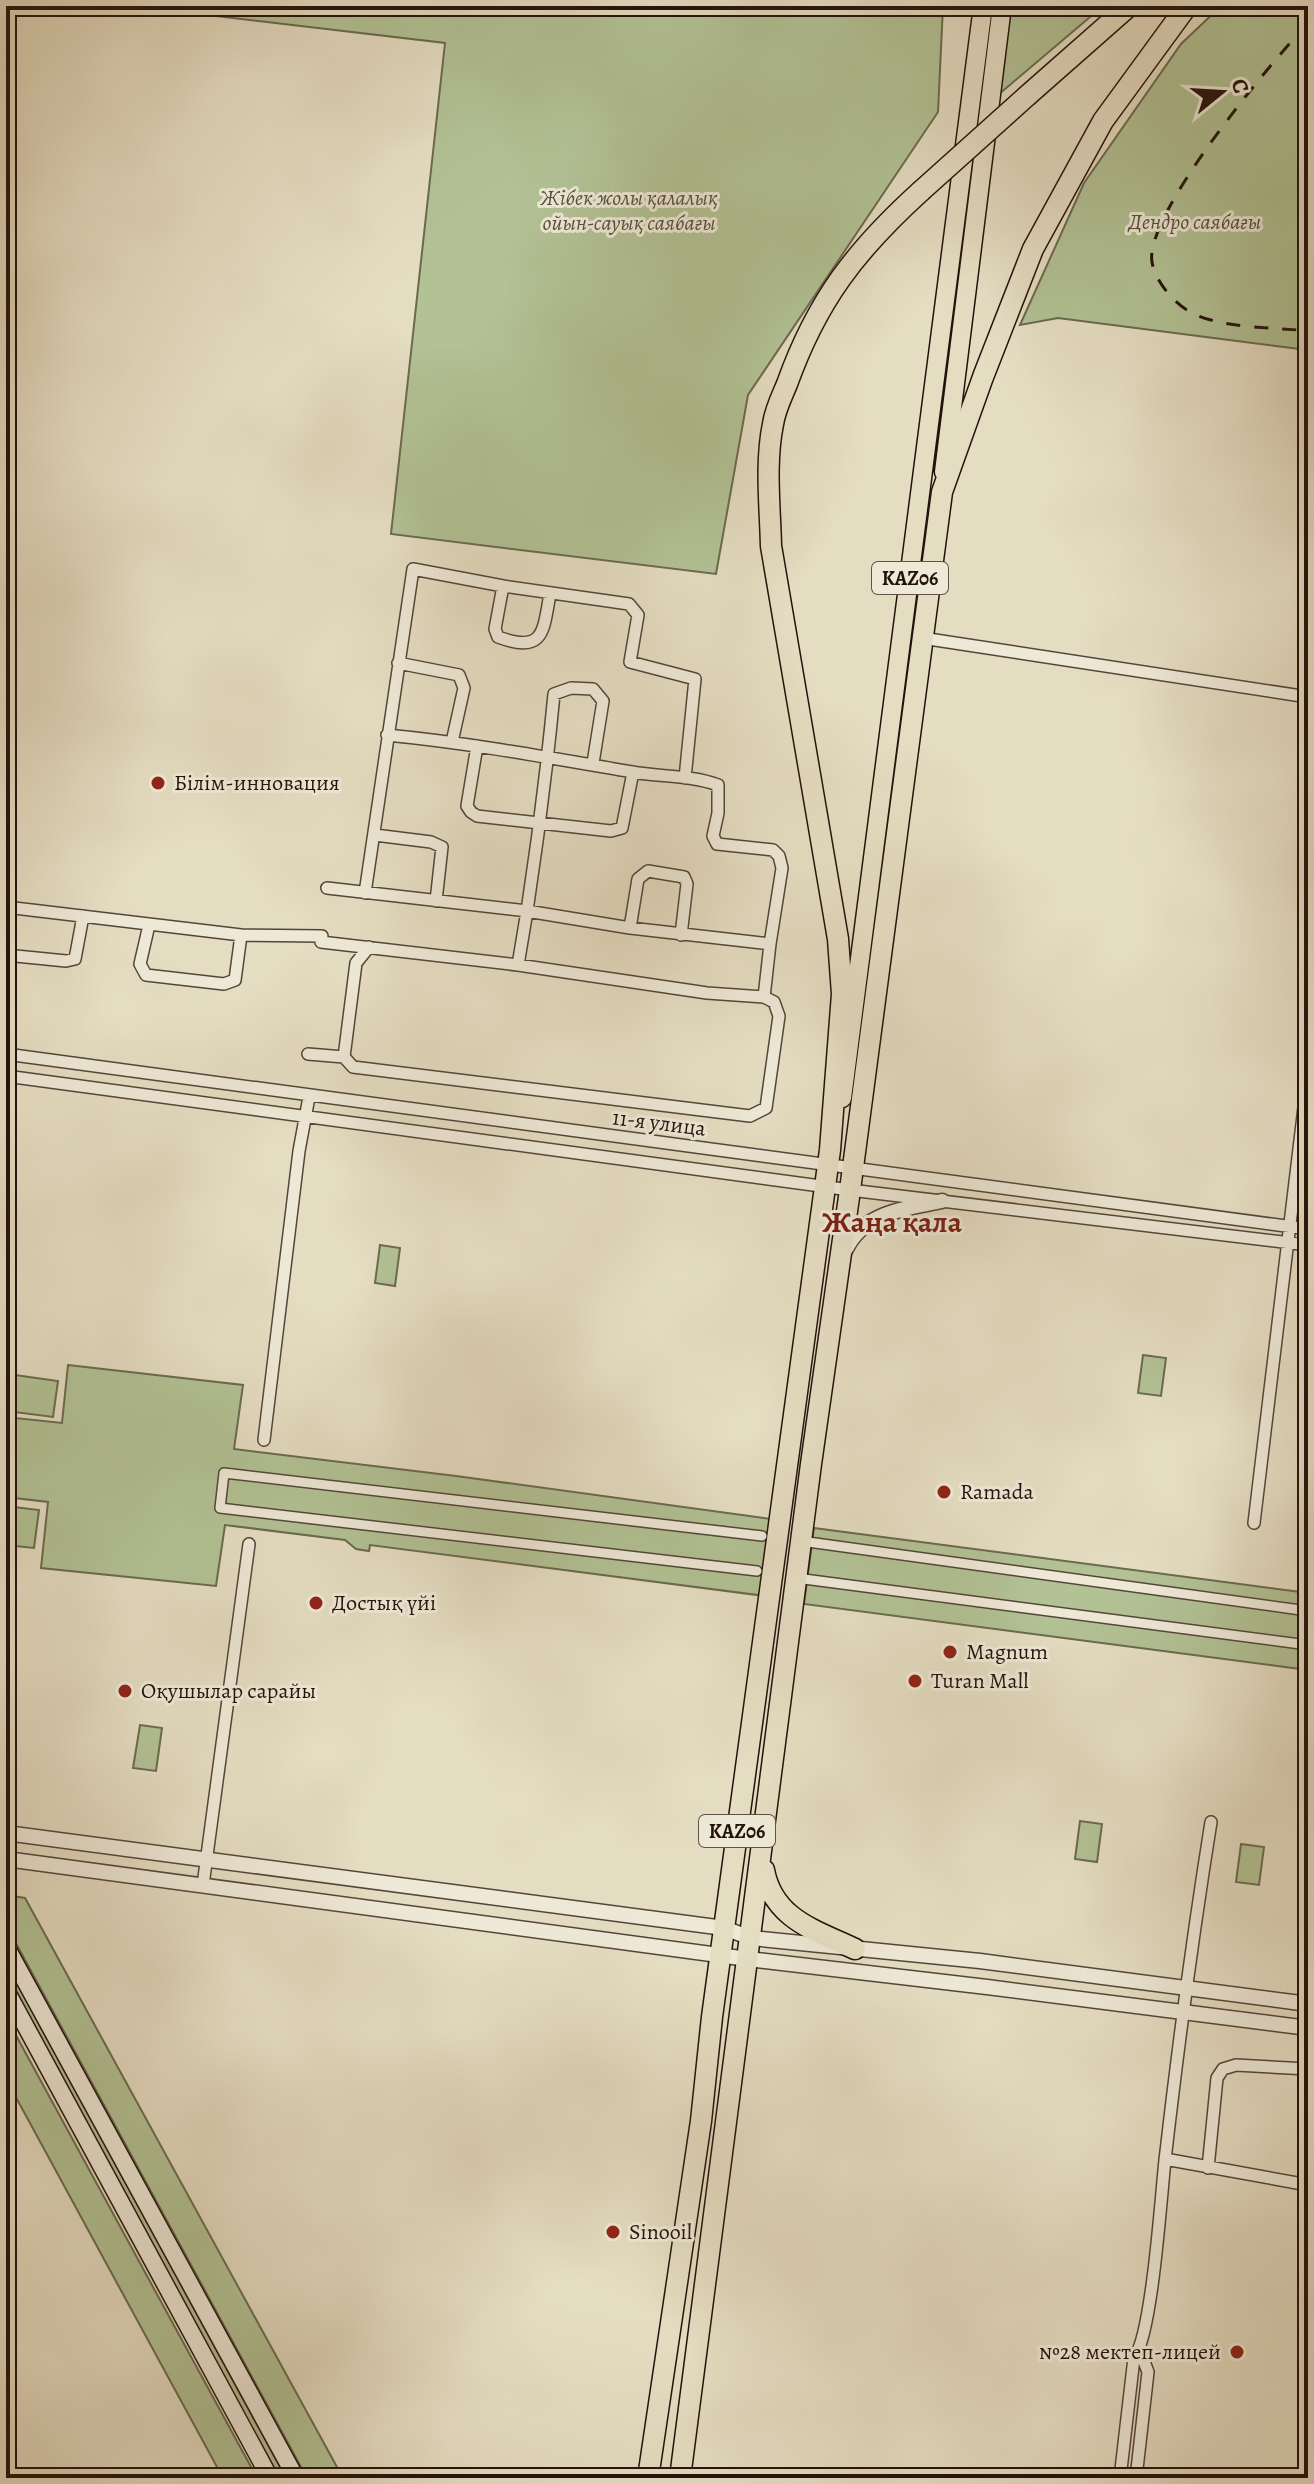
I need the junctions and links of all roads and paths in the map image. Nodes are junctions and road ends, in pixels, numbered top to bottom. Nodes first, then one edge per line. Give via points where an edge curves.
1 (983, 6) edge
2 (1002, 6) edge
3 (1129, 6) edge
4 (1187, 6) edge
5 (942, 492) junction
6 (503, 586) junction
7 (550, 594) junction
8 (922, 638) junction
9 (398, 663) junction
10 (1308, 697) edge
11 (387, 735) junction
12 (452, 742) junction
13 (477, 746) junction
14 (548, 757) junction
15 (593, 763) junction
16 (633, 772) junction
17 (685, 778) junction
18 (541, 822) junction
19 (375, 835) junction
20 (327, 888) dead end
21 (365, 893) junction
22 (436, 901) junction
23 (6, 907) edge
24 (527, 911) junction
25 (83, 916) junction
26 (149, 925) junction
27 (630, 928) junction
28 (241, 935) junction
29 (681, 935) junction
30 (770, 944) junction
31 (369, 947) junction
32 (6, 955) edge
33 (518, 965) junction
34 (764, 997) junction
35 (6, 1054) edge
36 (308, 1054) dead end
37 (344, 1057) junction
38 (1308, 1074) edge
39 (6, 1076) edge
40 (309, 1097) junction
41 (306, 1116) junction
42 (853, 1166) junction
43 (828, 1167) junction
44 (850, 1190) junction
45 (942, 1201) junction
46 (1289, 1226) junction
47 (1308, 1229) edge
48 (1286, 1241) junction
49 (1308, 1245) edge
50 (840, 1260) junction
51 (264, 1440) dead end
52 (1254, 1523) dead end
53 (762, 1536) dead end
54 (808, 1542) dead end
55 (249, 1544) dead end
56 (757, 1571) dead end
57 (804, 1579) dead end
58 (1308, 1611) edge
59 (1308, 1645) edge
60 (1211, 1822) dead end
61 (6, 1833) edge
62 (761, 1856) junction
63 (6, 1859) edge
64 (206, 1859) junction
65 (203, 1885) junction
66 (724, 1928) junction
67 (6, 1946) edge
68 (749, 1949) junction
69 (855, 1949) junction
70 (720, 1955) junction
71 (1188, 1988) junction
72 (6, 1990) edge
73 (1308, 2004) edge
74 (1185, 2013) junction
75 (1308, 2028) edge
76 (1308, 2069) edge
77 (1165, 2159) junction
78 (1208, 2168) junction
79 (1308, 2185) edge
80 (1140, 2351) junction
81 (270, 2478) edge
82 (296, 2478) edge
83 (648, 2478) edge
84 (680, 2478) edge
85 (1120, 2478) edge
86 (1136, 2478) edge

1 - 43 main road, KАZ06 via 849,1054
2 - 5 main road, KАZ06
3 - 43 highway, KАZ06, bridge via 880,228 834,284 800,347 773,424 771,546 838,939 842,994
4 - 5 highway, KАZ06 via 1103,121 1033,249
5 - 8 highway, KАZ06
6 - 7 street
6 - 7 street via 495,629 505,639 538,639
6 - 9 street via 413,569
7 - 17 street via 629,604 638,615 630,662 695,679
8 - 10 street
8 - 42 highway, KАZ06
9 - 11 street
9 - 12 street via 459,675 464,688
11 - 12 street
11 - 19 street
12 - 13 street
13 - 14 street
13 - 18 street via 467,806 471,812
14 - 15 street
14 - 15 street via 554,694 593,689 603,701
14 - 18 street
15 - 16 street
16 - 17 street
16 - 18 street via 622,828
17 - 30 street via 718,785 713,836 717,844 773,850 779,856 782,868
18 - 24 street
19 - 21 street
19 - 22 street via 442,847
20 - 21 street
21 - 22 street
22 - 24 street
23 - 25 street
24 - 27 street
24 - 33 street
25 - 26 street
25 - 32 street via 75,959
26 - 28 street
26 - 28 street via 140,964 146,975 224,984 235,980
27 - 29 street
27 - 29 street via 638,879 648,871 684,877
28 - 31 street
29 - 30 street
30 - 34 street
31 - 33 street
31 - 37 street via 356,963
33 - 34 street
34 - 37 street via 774,1002 779,1016 766,1108 750,1116 353,1067
35 - 40 street, 11-я улица
36 - 37 street
38 - 46 street
39 - 41 street, 11-я улица
40 - 41 street
40 - 43 street, 11-я улица
41 - 43 street, 11-я улица
41 - 51 street
42 - 43 street, 11-я улица
42 - 44 highway, KАZ06
42 - 46 street, 11-я улица
43 - 44 street, 11-я улица
43 - 66 highway, KАZ06
44 - 45 street, 11-я улица
44 - 50 highway, KАZ06
45 - 48 street, 11-я улица
45 - 50 street via 865,1223
46 - 47 street, 11-я улица
46 - 48 street
48 - 49 street, 11-я улица
48 - 52 street
50 - 62 highway, KАZ06
53 - 56 street via 224,1473 220,1508
54 - 58 street
55 - 64 street
57 - 59 street
60 - 71 street
61 - 64 street
62 - 68 highway, KАZ06
62 - 69 highway via 766,1884 792,1918
63 - 65 street
64 - 65 street
64 - 66 street
65 - 70 street
66 - 68 street
66 - 70 highway, KАZ06
67 - 82 main road
68 - 69 street
68 - 70 street
68 - 74 street
68 - 84 highway, KАZ06
69 - 71 street
70 - 83 highway, KАZ06
71 - 73 street
71 - 74 street
72 - 81 main road
74 - 75 street
74 - 77 street
76 - 78 street via 1223,2069 1217,2078
77 - 78 street
77 - 80 street
78 - 79 street
80 - 85 street via 1134,2358
80 - 86 street via 1148,2372

